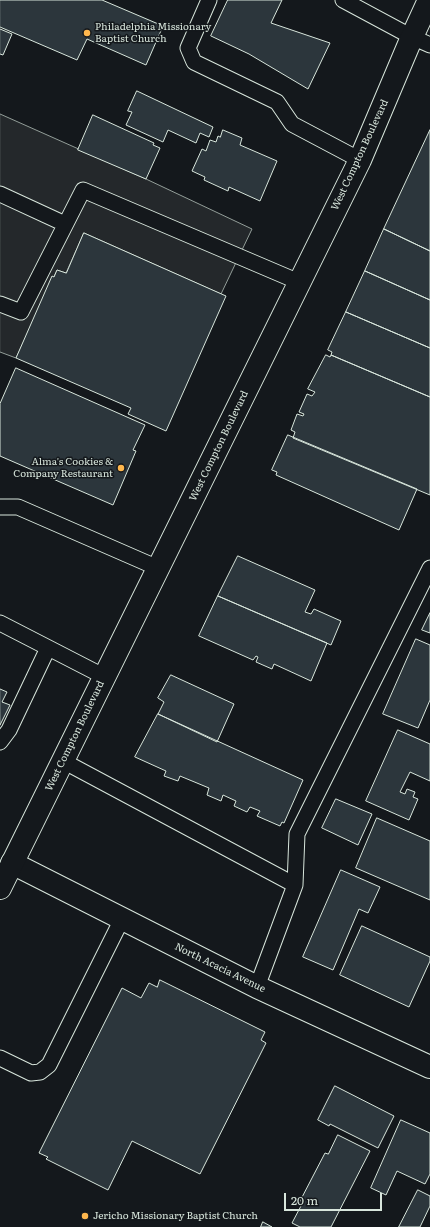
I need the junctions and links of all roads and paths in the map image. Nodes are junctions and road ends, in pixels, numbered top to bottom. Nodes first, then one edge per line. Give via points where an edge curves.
1 (209, 0) edge
2 (343, 0) edge
3 (429, 0) edge
4 (421, 41) edge
5 (360, 160) junction
6 (0, 194) edge
7 (66, 224) junction
8 (300, 282) junction
9 (0, 304) edge
10 (0, 507) edge
11 (158, 568) junction
12 (430, 568) edge
13 (0, 623) edge
14 (48, 648) junction
15 (105, 677) junction
16 (0, 742) edge
17 (63, 761) junction
18 (6, 861) edge
19 (296, 885) junction
20 (0, 888) edge
21 (122, 919) junction
22 (257, 987) junction
23 (0, 1058) edge
24 (430, 1067) edge

1 - 5 lane via 188,48 194,62 277,102 292,124
2 - 4 lane
3 - 4 main road, West Compton Boulevard
4 - 5 main road, West Compton Boulevard
5 - 8 main road, West Compton Boulevard
6 - 7 lane
7 - 8 lane via 83,190
7 - 9 lane via 21,312
8 - 11 main road, West Compton Boulevard
10 - 11 lane via 18,507
11 - 15 main road, West Compton Boulevard
12 - 19 lane via 297,834
13 - 14 lane
14 - 15 lane
14 - 16 lane via 9,730
15 - 17 main road, West Compton Boulevard
17 - 18 main road, West Compton Boulevard
17 - 19 lane
18 - 20 main road, West Compton Boulevard
18 - 21 main road, North Acacia Avenue
19 - 22 lane
21 - 22 main road, North Acacia Avenue
21 - 23 lane via 49,1065 40,1072 31,1073
22 - 24 main road, North Acacia Avenue

